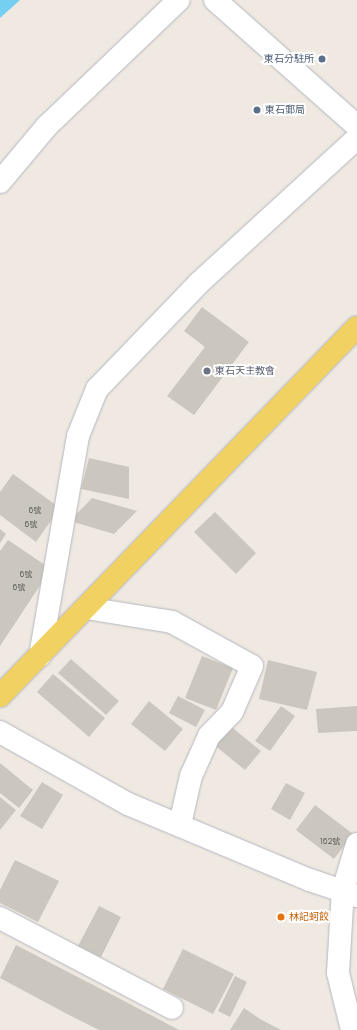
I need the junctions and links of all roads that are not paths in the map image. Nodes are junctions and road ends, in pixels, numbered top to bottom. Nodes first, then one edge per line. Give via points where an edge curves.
1 (179, 0) edge
2 (215, 0) edge
3 (357, 126) edge
4 (357, 138) edge
5 (0, 182) edge
6 (357, 327) edge
7 (86, 608) junction
8 (40, 656) junction
9 (0, 696) edge
10 (0, 732) edge
11 (180, 824) junction
12 (357, 844) edge
13 (350, 893) edge
14 (0, 918) edge
15 (172, 1008) dead end
16 (352, 1030) edge

1 - 5 street via 47,126
2 - 3 street
4 - 8 street via 199,283 98,389 78,436
6 - 7 main road
7 - 8 main road
7 - 11 street via 172,622 252,666 232,712 209,736 191,776
8 - 9 main road
10 - 11 street via 128,804
11 - 13 street via 310,880
12 - 13 street
13 - 16 street via 338,973
14 - 15 street

